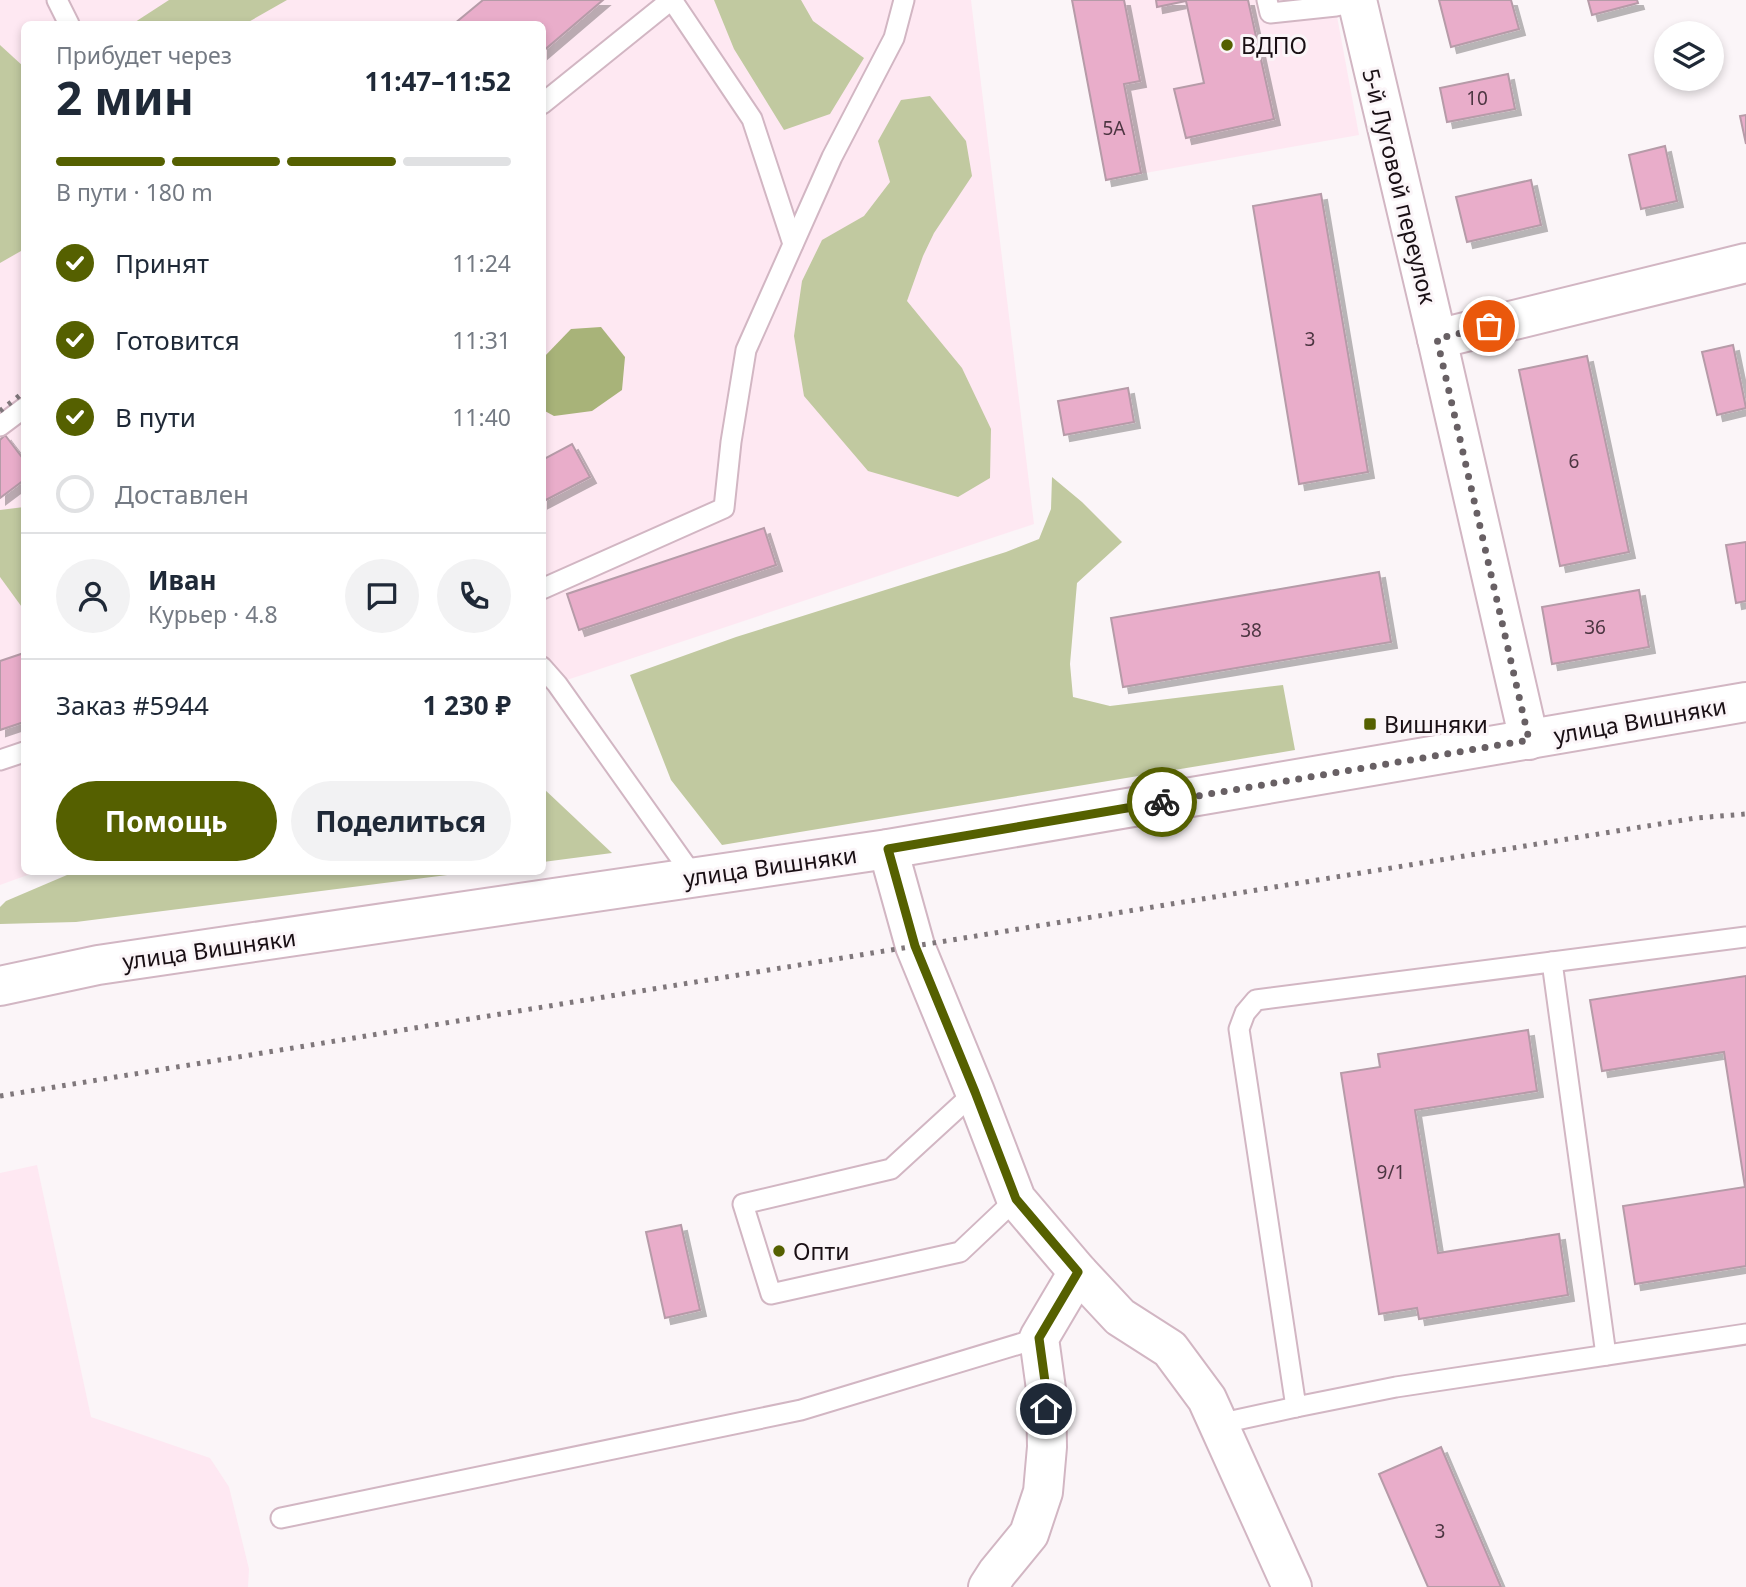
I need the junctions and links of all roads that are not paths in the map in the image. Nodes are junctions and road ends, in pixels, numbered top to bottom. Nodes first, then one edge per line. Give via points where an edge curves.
1 (57, 0) edge
2 (671, 0) edge
3 (904, 0) edge
4 (1267, 0) edge
5 (1356, 1) edge
6 (68, 21) edge
7 (546, 101) edge
8 (793, 244) junction
9 (1746, 262) edge
10 (1437, 339) junction
11 (21, 410) edge
12 (0, 426) edge
13 (546, 587) edge
14 (546, 672) edge
15 (1746, 702) edge
16 (1529, 740) junction
17 (21, 753) edge
18 (0, 760) edge
19 (888, 849) junction
20 (694, 877) junction
21 (1746, 937) edge
22 (1552, 962) junction
23 (0, 986) edge
24 (975, 1092) junction
25 (1016, 1199) junction
26 (1078, 1272) junction
27 (1746, 1334) edge
28 (1039, 1338) junction
29 (1606, 1355) junction
30 (1296, 1407) junction
31 (1218, 1424) junction
32 (282, 1518) dead end
33 (988, 1587) edge
34 (1292, 1587) edge

1 - 6 lane
2 - 7 lane
2 - 8 lane via 752,119
3 - 8 lane via 894,38
4 - 5 lane via 1270,13
5 - 10 street, 5-й Луговой переулок
8 - 13 lane via 746,350 724,508
9 - 10 street
10 - 16 street, 5-й Луговой переулок
11 - 12 lane
14 - 20 lane
15 - 16 street, улица Вишняки
16 - 19 street, улица Вишняки
17 - 18 lane
19 - 20 street, улица Вишняки
19 - 24 street via 915,946
20 - 23 street, улица Вишняки via 98,965
21 - 22 lane
22 - 29 lane
22 - 30 lane via 1256,1000 1245,1013 1239,1029
24 - 25 street
24 - 25 lane via 891,1170 743,1203 771,1294 960,1252
25 - 26 street
26 - 28 street
26 - 31 street via 1120,1317 1170,1349 1207,1399
27 - 29 lane
28 - 32 lane via 801,1410
28 - 33 street via 1046,1389 1043,1492 1029,1534
29 - 30 lane
30 - 31 lane
31 - 34 street

